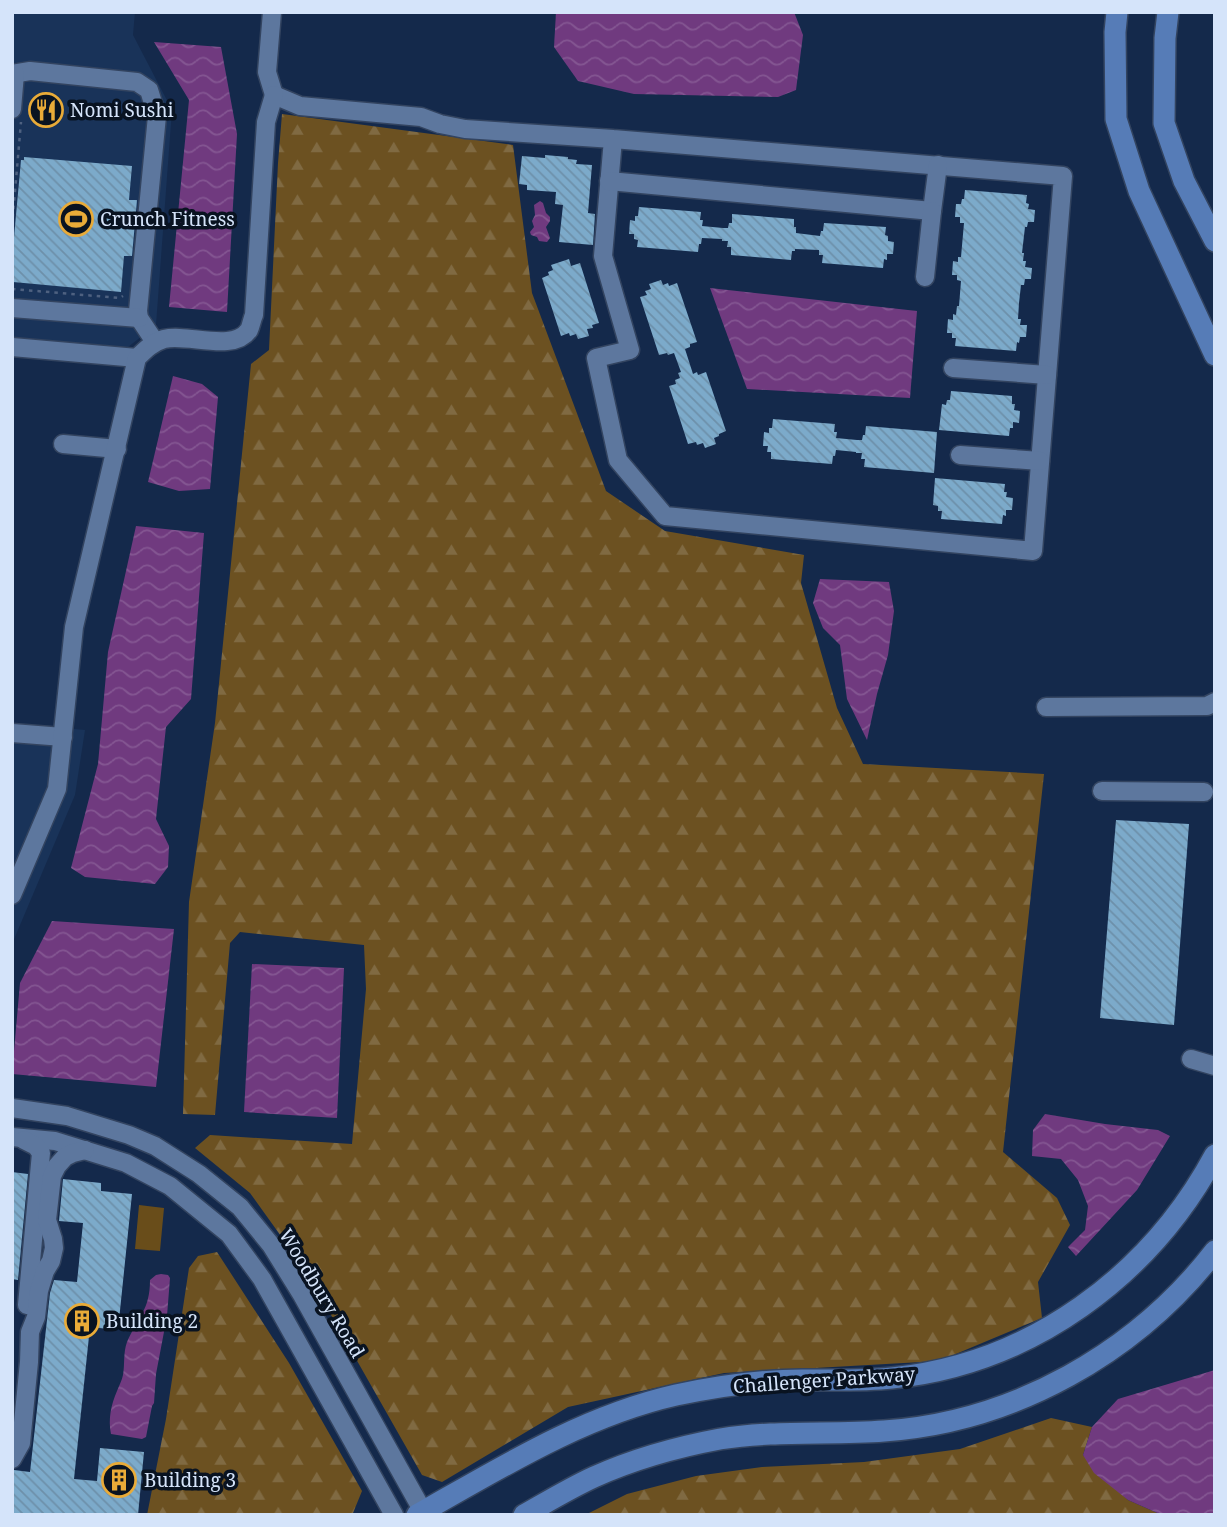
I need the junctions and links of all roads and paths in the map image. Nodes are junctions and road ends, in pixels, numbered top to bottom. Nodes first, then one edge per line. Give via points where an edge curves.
1 (272, 12) edge
2 (1117, 12) edge
3 (1168, 12) edge
4 (14, 74) edge
5 (274, 95) junction
6 (17, 115) edge
7 (613, 139) junction
8 (938, 165) junction
9 (610, 181) junction
10 (932, 211) junction
11 (12, 226) edge
12 (1215, 241) edge
13 (925, 277) dead end
14 (12, 289) edge
15 (128, 293) dead end
16 (12, 308) edge
17 (139, 318) junction
18 (155, 342) junction
19 (12, 347) edge
20 (1215, 355) edge
21 (137, 358) junction
22 (953, 368) dead end
23 (1047, 375) junction
24 (63, 444) dead end
25 (117, 449) junction
26 (961, 455) dead end
27 (1040, 461) junction
28 (1212, 706) edge
29 (1046, 707) dead end
30 (12, 733) edge
31 (63, 737) junction
32 (1102, 791) dead end
33 (1204, 792) dead end
34 (12, 895) edge
35 (1191, 1059) dead end
36 (1215, 1066) edge
37 (12, 1108) edge
38 (130, 1135) junction
39 (15, 1137) edge
40 (48, 1147) junction
41 (85, 1150) junction
42 (1215, 1155) edge
43 (42, 1229) junction
44 (1215, 1251) edge
45 (21, 1331) edge
46 (12, 1458) edge
47 (422, 1514) edge
48 (394, 1515) edge
49 (524, 1515) edge

1 - 5 street via 267,72
2 - 20 main road via 1116,119 1139,191
3 - 12 main road via 1164,123 1184,181
4 - 6 street
4 - 17 street via 30,71 137,82 149,90 157,116
5 - 7 street via 300,106 421,117 466,129
5 - 18 street via 265,122 254,314 249,330 238,340 225,342 178,337
6 - 11 path
7 - 8 street
7 - 9 street
8 - 10 street
8 - 23 street via 1063,176
9 - 10 street
9 - 27 street via 603,256 630,350 596,358 618,460 665,516 1033,551
10 - 13 street
14 - 15 path via 120,298
16 - 17 street
17 - 18 street
18 - 21 street
19 - 21 street
21 - 25 street
22 - 23 street
23 - 27 street
24 - 25 street
25 - 31 street via 74,627
26 - 27 street
28 - 29 street
30 - 31 street
31 - 34 street via 57,789
32 - 33 street
35 - 36 street
37 - 38 street, Woodbury Road via 67,1116
38 - 40 street via 65,1135
38 - 47 street, Woodbury Road via 199,1174 240,1207 271,1245
39 - 40 street
40 - 41 street
40 - 43 street
41 - 43 street via 65,1157 57,1166
41 - 48 street via 126,1163 170,1186 229,1234 261,1279
42 - 47 main road, Challenger Parkway via 1181,1210 1139,1259 1084,1306 1016,1345 970,1362 909,1376 758,1382 650,1402 562,1435
43 - 45 street
44 - 49 main road via 1168,1303 1126,1339 1066,1378 1016,1401 958,1419 899,1430 780,1433 694,1444 618,1467
45 - 46 street via 29,1362 21,1443

